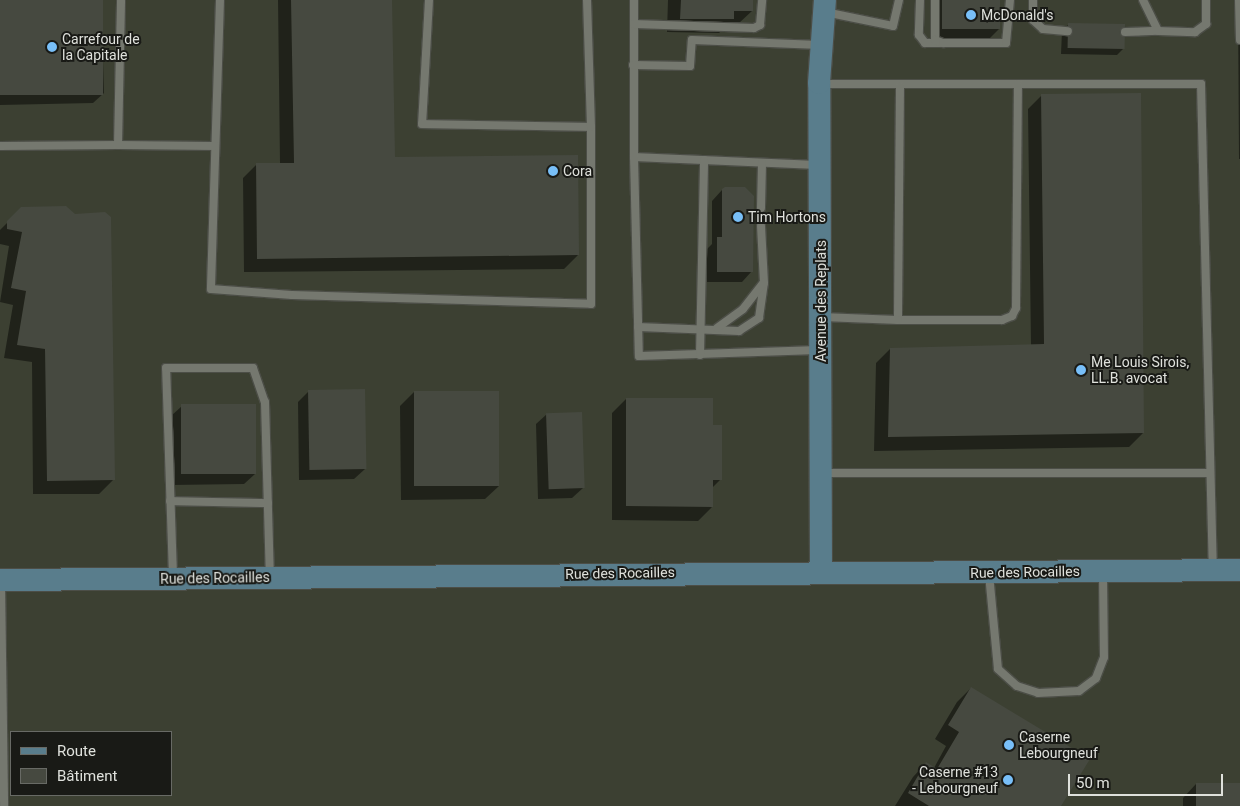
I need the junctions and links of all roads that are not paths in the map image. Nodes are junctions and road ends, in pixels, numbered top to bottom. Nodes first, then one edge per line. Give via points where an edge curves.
1 (121, 0) edge
2 (220, 0) edge
3 (429, 0) edge
4 (587, 0) edge
5 (634, 0) edge
6 (762, 0) edge
7 (899, 0) edge
8 (920, 0) edge
9 (935, 0) edge
10 (1010, 0) edge
11 (1033, 0) edge
12 (1143, 0) edge
13 (1206, 0) edge
14 (1239, 0) edge
15 (824, 6) edge
16 (634, 24) junction
17 (1068, 31) dead end
18 (1158, 31) junction
19 (1125, 32) dead end
20 (1240, 40) edge
21 (943, 43) junction
22 (820, 45) junction
23 (632, 65) junction
24 (819, 84) junction
25 (1018, 84) junction
26 (900, 86) junction
27 (591, 128) junction
28 (118, 145) junction
29 (0, 146) edge
30 (215, 146) junction
31 (634, 157) junction
32 (704, 160) junction
33 (762, 163) junction
34 (820, 165) junction
35 (761, 208) dead end
36 (760, 226) dead end
37 (764, 282) junction
38 (822, 317) junction
39 (898, 320) junction
40 (638, 327) junction
41 (700, 328) junction
42 (717, 328) junction
43 (822, 350) junction
44 (700, 355) junction
45 (822, 473) junction
46 (1210, 473) junction
47 (170, 501) junction
48 (268, 503) junction
49 (1213, 570) junction
50 (1240, 570) edge
51 (821, 571) junction
52 (1103, 571) junction
53 (989, 572) junction
54 (270, 577) junction
55 (173, 578) junction
56 (1, 580) edge
57 (4, 806) edge

1 - 28 lane
2 - 30 lane
3 - 27 lane via 422,124
4 - 27 lane
5 - 16 lane
6 - 16 lane via 760,25 754,28
7 - 15 lane via 894,26
8 - 21 lane via 919,35 925,43
9 - 21 lane via 935,40
10 - 21 lane via 1006,42
11 - 17 lane via 1033,20 1043,30
12 - 18 lane
13 - 18 lane via 1206,24 1195,32
14 - 20 lane
15 - 22 street, Avenue des Replats
16 - 23 lane
18 - 19 lane
22 - 23 lane via 692,40 690,66
22 - 24 street, Avenue des Replats
23 - 31 lane
24 - 26 lane
24 - 34 street, Avenue des Replats
25 - 26 lane
25 - 39 lane via 1016,308 1012,316 1002,320
25 - 46 lane via 1201,84
26 - 39 lane
27 - 30 lane via 591,304 292,295 211,289
28 - 29 lane
28 - 30 lane
31 - 32 lane
31 - 40 lane
32 - 33 lane
32 - 41 lane
33 - 34 lane
33 - 35 lane
34 - 38 street, Avenue des Replats
36 - 37 lane
37 - 42 lane via 743,308
37 - 42 lane via 759,318 739,331
38 - 39 lane
38 - 43 street, Avenue des Replats
40 - 41 lane
40 - 44 lane via 639,356
41 - 42 lane
41 - 44 lane
43 - 44 lane
43 - 45 street, Avenue des Replats
45 - 46 lane
45 - 51 street, Avenue des Replats
46 - 49 lane
47 - 48 lane
47 - 48 lane via 166,368 253,368 265,402
47 - 55 lane
48 - 54 lane
49 - 50 street, Rue des Rocailles
49 - 52 street, Rue des Rocailles
51 - 53 street, Rue des Rocailles
51 - 54 street, Rue des Rocailles
52 - 53 street, Rue des Rocailles
52 - 53 lane via 1104,657 1096,678 1079,691 1038,693 1017,686 998,668
54 - 55 street, Rue des Rocailles
55 - 56 street, Rue des Rocailles
56 - 57 lane

